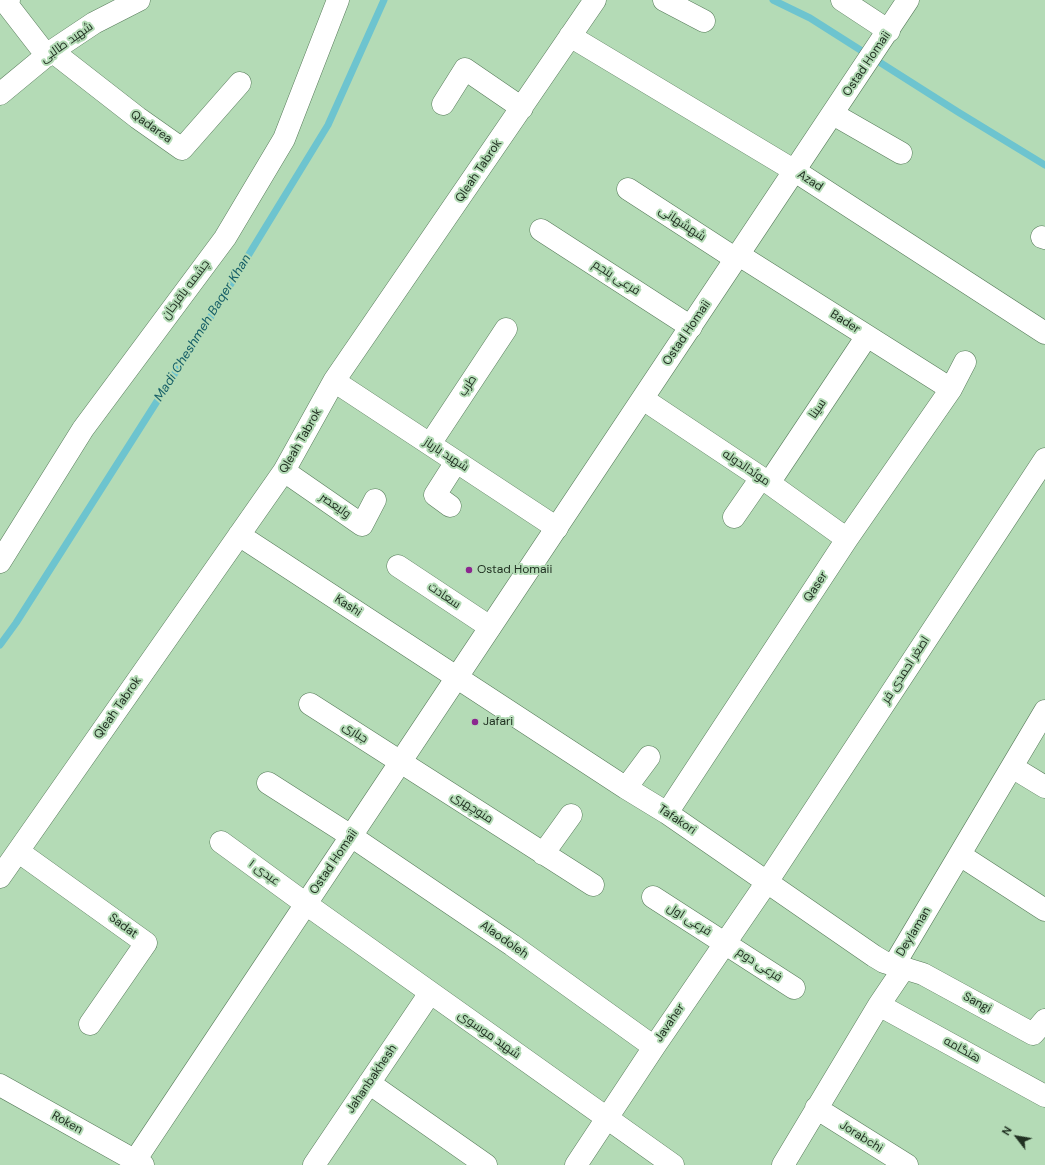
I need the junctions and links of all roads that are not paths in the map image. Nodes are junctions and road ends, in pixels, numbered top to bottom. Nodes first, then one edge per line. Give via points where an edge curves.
1 (9, 0) edge
2 (139, 0) edge
3 (338, 0) edge
4 (595, 0) edge
5 (664, 0) edge
6 (842, 0) edge
7 (908, 0) edge
8 (704, 21) dead end
9 (889, 31) junction
10 (570, 36) junction
11 (49, 53) junction
12 (240, 83) dead end
13 (0, 94) edge
14 (443, 104) dead end
15 (838, 106) junction
16 (522, 108) junction
17 (901, 154) dead end
18 (795, 171) junction
19 (628, 190) dead end
20 (541, 230) dead end
21 (738, 257) junction
22 (691, 327) junction
23 (506, 329) dead end
24 (1045, 333) edge
25 (867, 336) junction
26 (965, 362) dead end
27 (334, 381) junction
28 (951, 389) junction
29 (643, 399) junction
30 (430, 444) junction
31 (1045, 459) edge
32 (456, 462) junction
33 (284, 471) junction
34 (765, 480) junction
35 (375, 500) dead end
36 (450, 506) dead end
37 (734, 517) dead end
38 (557, 528) junction
39 (239, 535) junction
40 (847, 539) junction
41 (0, 562) edge
42 (398, 566) dead end
43 (490, 627) junction
44 (457, 678) junction
45 (310, 704) dead end
46 (1045, 711) edge
47 (649, 757) dead end
48 (401, 762) junction
49 (1012, 767) junction
50 (268, 782) dead end
51 (1045, 787) edge
52 (626, 788) junction
53 (667, 813) junction
54 (571, 815) dead end
55 (352, 836) junction
56 (221, 842) dead end
57 (19, 852) junction
58 (543, 854) junction
59 (960, 855) junction
60 (0, 877) edge
61 (767, 882) junction
62 (593, 885) dead end
63 (653, 897) dead end
64 (306, 904) junction
65 (1045, 910) edge
66 (725, 942) junction
67 (899, 966) junction
68 (794, 988) dead end
69 (430, 993) junction
70 (879, 1005) junction
71 (1045, 1020) edge
72 (90, 1024) dead end
73 (654, 1047) junction
74 (369, 1083) junction
75 (0, 1085) edge
76 (1045, 1096) edge
77 (816, 1108) junction
78 (608, 1119) junction
79 (136, 1164) edge
80 (314, 1165) edge
81 (486, 1165) edge
82 (576, 1165) edge
83 (673, 1165) edge
84 (783, 1165) edge
85 (907, 1165) edge

1 - 11 street via 6,3
2 - 11 street, شهید طالبی via 94,23
3 - 41 street, چشمه باقرخان via 284,138 226,238 83,429
4 - 10 street, Qleah Tabrok
5 - 8 street
6 - 9 street
7 - 9 street, Ostad Homaii
9 - 15 street, Ostad Homaii
10 - 16 street, Qleah Tabrok
10 - 18 street, Azad
11 - 12 street, Qadarea via 182,149
11 - 13 street, شهید طالبی
14 - 16 street via 465,69
15 - 17 street
15 - 18 street, Ostad Homaii
16 - 27 street, Qleah Tabrok
18 - 21 street, Ostad Homaii
18 - 24 street, Azad
19 - 21 street, شهشهانی
20 - 22 street, فرعی پنجم
21 - 22 street, Ostad Homaii
21 - 25 street, Bader
22 - 29 street, Ostad Homaii
23 - 30 street, طرب
25 - 28 street, Bader
25 - 34 street, سینا
26 - 28 street, Qaser
27 - 30 street, شهید بارباز
27 - 33 street, Qleah Tabrok
28 - 40 street, Qaser
29 - 34 street, موئدالدوله
29 - 38 street, Ostad Homaii
30 - 32 street, شهید بارباز
31 - 61 street, اصغر احمدی فر
32 - 36 street via 435,495
32 - 38 street, شهید بارباز
33 - 35 street, ولیعصر via 362,525
33 - 39 street, Qleah Tabrok
34 - 37 street, سینا
34 - 40 street, موئدالدوله
38 - 43 street, Ostad Homaii
39 - 44 street, Kashi
39 - 57 street, Qleah Tabrok
40 - 53 street, Qaser
42 - 43 street, سعادت
43 - 44 street, Ostad Homaii
44 - 48 street, Ostad Homaii
44 - 52 street, Tafakori
45 - 48 street, جباری
46 - 49 street, Deylaman
47 - 52 street
48 - 55 street, Ostad Homaii
48 - 58 street, منوچهری
49 - 51 street
49 - 59 street, Deylaman
50 - 55 street, Alaodoleh
52 - 53 street, Tafakori
53 - 61 street, Tafakori
54 - 58 street
55 - 64 street, Ostad Homaii
55 - 73 street, Alaodoleh via 512,945
56 - 64 street, عبدی ۱
57 - 60 street, Qleah Tabrok
57 - 72 street, Sadat via 146,943
58 - 62 street, منوچهری
59 - 65 street
59 - 67 street, Deylaman
61 - 66 street, Javaher
61 - 67 street, Tafakori via 874,956
63 - 66 street, فرعی اول
64 - 69 street, شهید موسوی
64 - 79 street, Ostad Homaii
66 - 68 street, فرعی دوم
66 - 73 street, Javaher
67 - 70 street, Deylaman
67 - 71 street, Sangi via 923,974 1033,1034
69 - 74 street, Jahanbakhesh
69 - 78 street, شهید موسوی
70 - 76 street, هنگامه
70 - 77 street, Deylaman
73 - 78 street, Javaher
74 - 80 street, Jahanbakhesh
74 - 81 street
75 - 79 street, Roken
77 - 84 street, Deylaman
77 - 85 street, Jorabchi
78 - 82 street, Javaher
78 - 83 street, شهید موسوی

